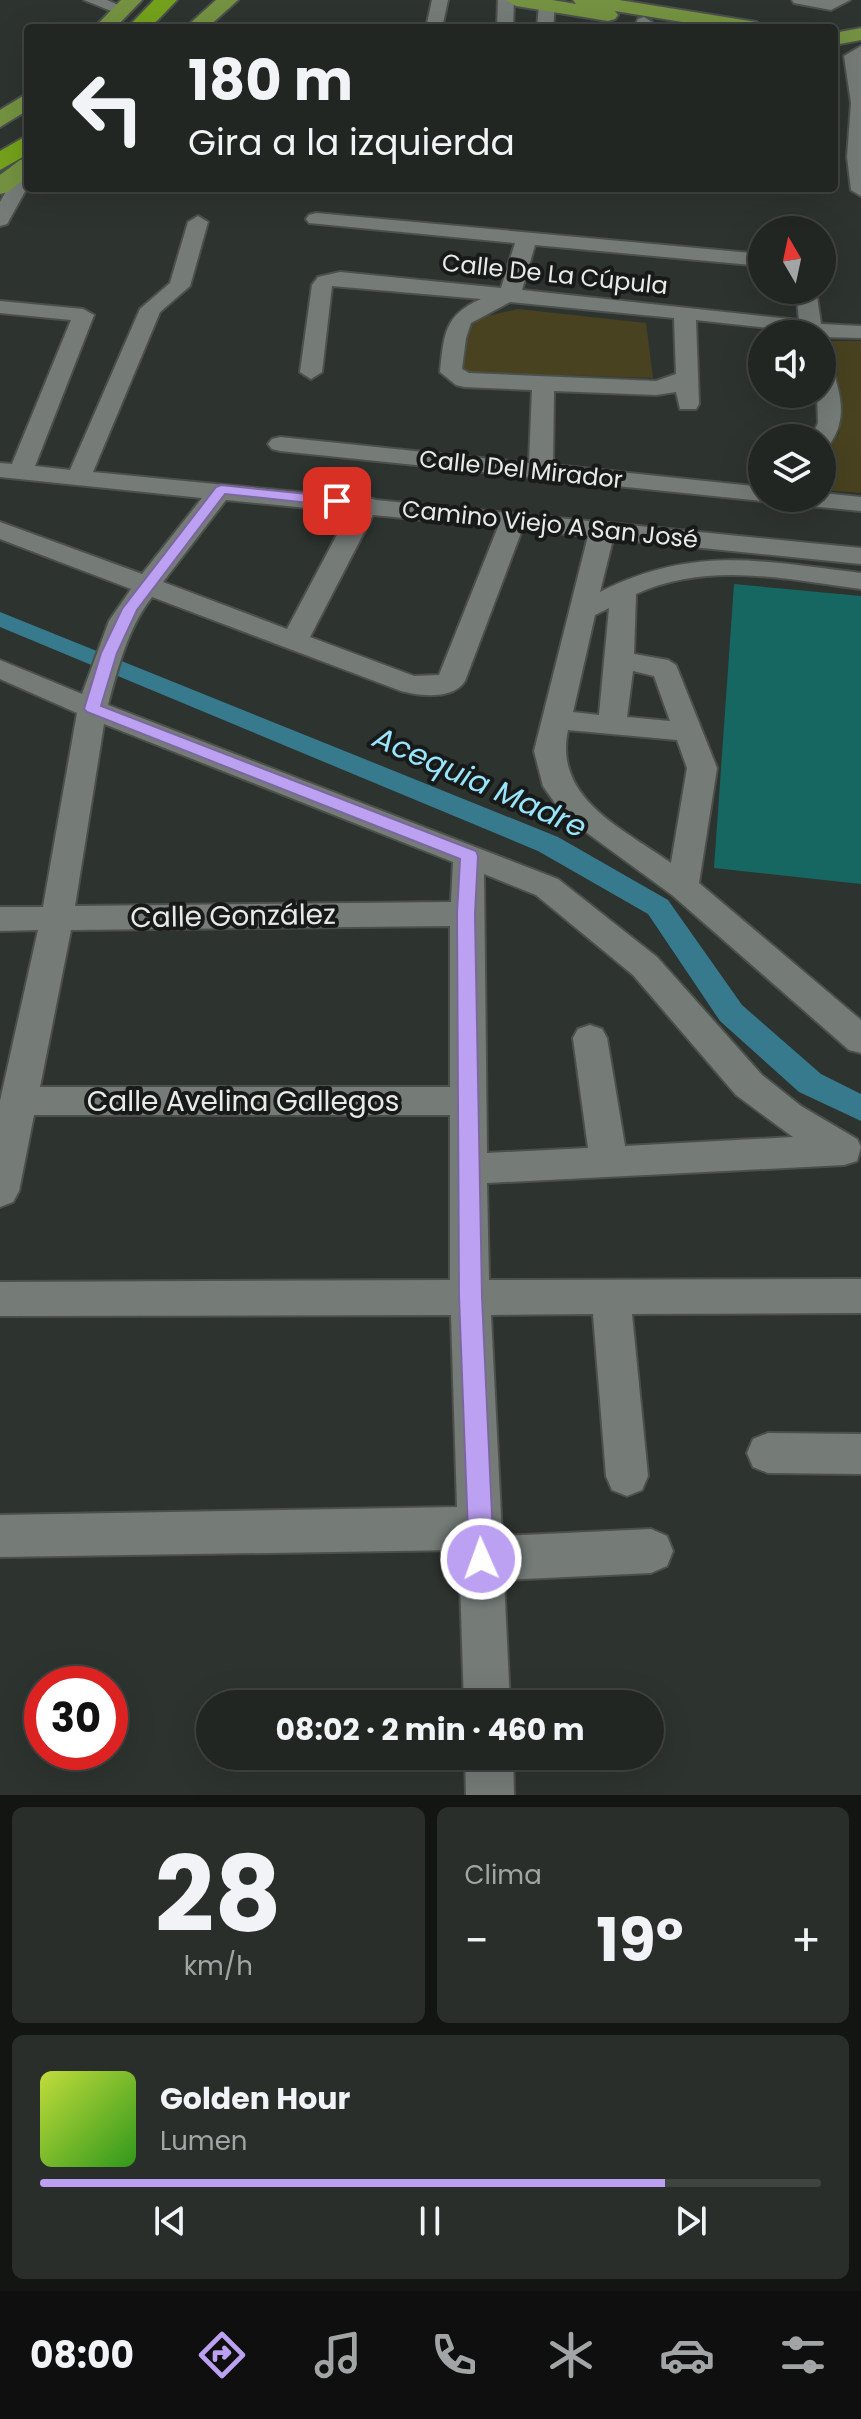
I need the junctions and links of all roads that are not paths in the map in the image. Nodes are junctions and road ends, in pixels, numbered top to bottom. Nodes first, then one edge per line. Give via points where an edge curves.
1 (92, 0) edge
2 (166, 0) edge
3 (185, 0) edge
4 (228, 0) edge
5 (440, 0) edge
6 (506, 0) edge
7 (516, 0) edge
8 (583, 0) edge
9 (800, 0) edge
10 (842, 0) edge
11 (127, 5) edge
12 (547, 5) junction
13 (631, 14) edge
14 (108, 24) edge
15 (142, 24) edge
16 (161, 24) edge
17 (198, 24) edge
18 (435, 24) edge
19 (505, 24) edge
20 (545, 24) edge
21 (668, 24) edge
22 (720, 24) edge
23 (861, 34) edge
24 (838, 39) edge
25 (854, 53) edge
26 (24, 103) edge
27 (0, 120) edge
28 (24, 125) edge
29 (0, 139) edge
30 (838, 141) edge
31 (857, 142) junction
32 (24, 146) edge
33 (0, 162) edge
34 (24, 170) edge
35 (24, 175) edge
36 (0, 187) edge
37 (861, 190) edge
38 (316, 219) dead end
39 (0, 220) edge
40 (198, 222) dead end
41 (527, 238) junction
42 (748, 259) edge
43 (510, 294) junction
44 (0, 307) edge
45 (685, 314) junction
46 (861, 319) edge
47 (752, 320) edge
48 (836, 324) edge
49 (836, 330) edge
50 (861, 332) edge
51 (311, 372) dead end
52 (686, 378) junction
53 (543, 385) junction
54 (688, 404) dead end
55 (280, 444) dead end
56 (10, 471) edge
57 (541, 471) junction
58 (78, 478) junction
59 (221, 490) junction
60 (748, 493) edge
61 (836, 502) edge
62 (366, 504) junction
63 (861, 504) edge
64 (513, 521) junction
65 (0, 530) edge
66 (602, 530) junction
67 (861, 556) edge
68 (861, 581) edge
69 (149, 586) junction
70 (623, 592) junction
71 (582, 611) junction
72 (295, 640) junction
73 (620, 660) junction
74 (0, 669) edge
75 (100, 681) junction
76 (556, 720) junction
77 (612, 725) junction
78 (689, 732) junction
79 (469, 856) junction
80 (683, 887) junction
81 (466, 914) junction
82 (57, 918) junction
83 (0, 919) edge
84 (590, 1038) dead end
85 (861, 1040) edge
86 (18, 1101) junction
87 (468, 1101) junction
88 (609, 1163) junction
89 (469, 1169) junction
90 (0, 1191) edge
91 (611, 1296) junction
92 (861, 1296) edge
93 (470, 1297) junction
94 (0, 1299) edge
95 (768, 1453) dead end
96 (861, 1454) edge
97 (627, 1476) dead end
98 (0, 1536) edge
99 (481, 1543) junction
100 (651, 1551) dead end
101 (486, 1690) edge
102 (489, 1770) edge
103 (490, 1795) edge

1 - 11 street
2 - 15 highway
3 - 16 highway
4 - 17 main road
5 - 18 street
6 - 19 street
7 - 12 main road
8 - 13 main road
9 - 10 street via 831,5
11 - 14 main road
12 - 13 main road
12 - 20 street
13 - 21 main road
13 - 22 main road
23 - 24 main road
25 - 31 street via 860,103
26 - 27 main road
28 - 29 highway
30 - 31 street
31 - 37 street
32 - 33 highway
34 - 36 main road
35 - 39 street
38 - 41 street
40 - 58 street via 180,286 151,309
41 - 42 street
41 - 43 street
43 - 45 street, Calle De La Cúpula
43 - 51 street, Calle De La Cúpula via 350,278 325,281
43 - 53 street via 466,313 458,322 451,372 464,380
44 - 56 street via 83,315
45 - 47 street, Calle De La Cúpula
45 - 52 street
46 - 48 street, Calle De La Cúpula
49 - 50 street, Calle De La Cúpula
52 - 53 street via 656,388
52 - 54 street
53 - 57 street
55 - 57 street, Calle Del Mirador
56 - 58 street, Camino Viejo A San José
57 - 60 street, Calle Del Mirador
58 - 59 street, Camino Viejo A San José
59 - 62 street, Camino Viejo A San José
59 - 69 street
61 - 63 street
62 - 64 street, Camino Viejo A San José
62 - 72 street
64 - 66 street, Camino Viejo A San José
64 - 72 street via 451,681 411,685
65 - 69 street
66 - 67 street, Camino Viejo A San José
66 - 71 street
68 - 70 street via 702,568 670,572
69 - 72 street
69 - 75 street via 129,609
70 - 71 street
70 - 73 street
71 - 76 street
73 - 77 street
73 - 78 street via 666,671
74 - 75 street
75 - 79 street
75 - 82 street
76 - 77 street
76 - 80 street via 549,751 552,770 575,809
77 - 78 street
78 - 80 street via 702,768
79 - 81 street
79 - 88 street via 547,887 601,928 645,966 749,1085 844,1150
80 - 85 street
81 - 82 street, Calle González
81 - 87 street
82 - 83 street, Calle González
82 - 86 street
84 - 88 street
86 - 87 street, Calle Avelina Gallegos
86 - 90 street
87 - 89 street
88 - 89 street
89 - 93 street
91 - 92 street
91 - 93 street
91 - 97 street
93 - 94 street
93 - 99 street
95 - 96 street
98 - 99 street
99 - 100 street
99 - 101 street
102 - 103 street

